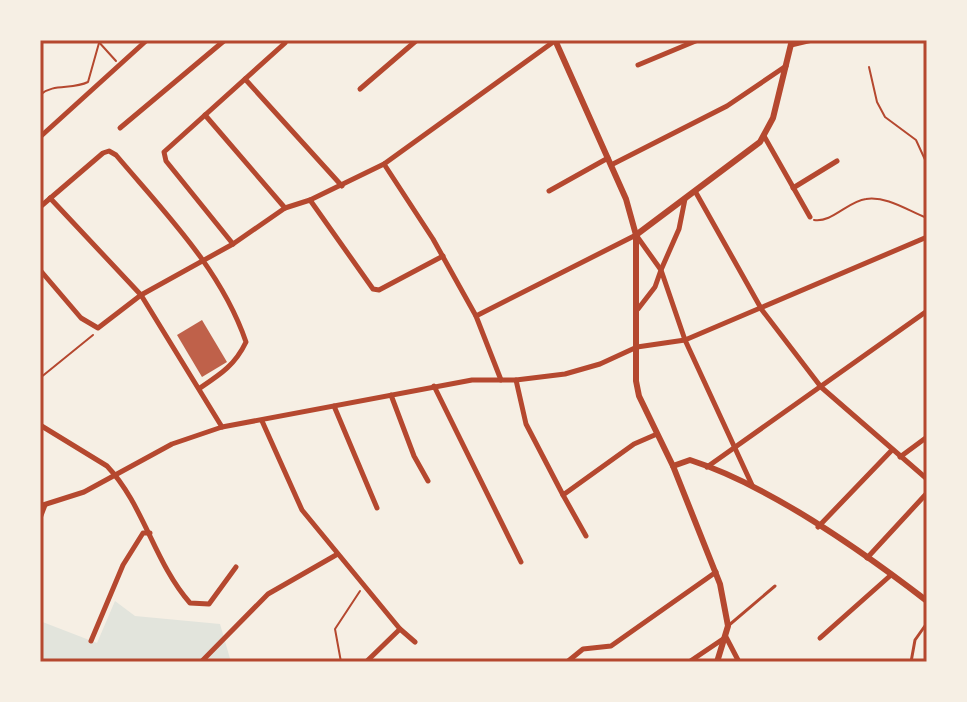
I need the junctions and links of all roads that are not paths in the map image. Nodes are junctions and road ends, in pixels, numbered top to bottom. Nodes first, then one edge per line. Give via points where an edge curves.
1 (147, 40) edge
2 (225, 40) edge
3 (417, 40) edge
4 (556, 40) edge
5 (698, 40) edge
6 (812, 40) edge
7 (285, 41) edge
8 (792, 42) edge
9 (638, 65) dead end
10 (786, 66) junction
11 (245, 79) junction
12 (360, 89) dead end
13 (205, 115) junction
14 (120, 128) dead end
15 (764, 136) junction
16 (40, 137) edge
17 (610, 161) junction
18 (837, 161) dead end
19 (384, 164) junction
20 (342, 186) junction
21 (793, 188) junction
22 (549, 191) dead end
23 (695, 191) junction
24 (50, 198) junction
25 (686, 198) junction
26 (310, 200) junction
27 (40, 207) edge
28 (285, 208) junction
29 (810, 217) road end
30 (636, 235) junction
31 (927, 237) edge
32 (233, 244) junction
33 (443, 256) junction
34 (203, 261) junction
35 (40, 270) edge
36 (661, 270) junction
37 (141, 295) junction
38 (638, 309) junction
39 (762, 310) junction
40 (927, 311) edge
41 (476, 316) junction
42 (685, 340) junction
43 (637, 347) junction
44 (501, 380) junction
45 (516, 380) junction
46 (434, 386) junction
47 (821, 387) junction
48 (200, 388) junction
49 (391, 395) junction
50 (334, 406) junction
51 (262, 421) junction
52 (40, 425) edge
53 (222, 427) junction
54 (657, 434) junction
55 (927, 437) edge
56 (892, 450) junction
57 (733, 452) junction
58 (900, 457) junction
59 (673, 466) junction
60 (707, 467) junction
61 (115, 475) junction
62 (927, 479) edge
63 (428, 481) dead end
64 (753, 489) junction
65 (927, 493) edge
66 (563, 495) junction
67 (42, 505) edge
68 (377, 508) dead end
69 (40, 518) edge
70 (818, 527) junction
71 (151, 533) junction
72 (586, 536) dead end
73 (336, 555) junction
74 (867, 558) junction
75 (521, 562) dead end
76 (236, 567) dead end
77 (716, 572) junction
78 (891, 575) junction
79 (775, 586) dead end
80 (927, 601) edge
81 (927, 623) edge
82 (728, 626) junction
83 (400, 629) junction
84 (726, 637) junction
85 (820, 638) dead end
86 (91, 641) dead end
87 (415, 642) dead end
88 (201, 662) edge
89 (366, 662) edge
90 (567, 662) edge
91 (689, 662) edge
92 (717, 662) edge
93 (739, 662) edge
94 (911, 662) edge

1 - 16 street
2 - 14 street
3 - 12 street
4 - 17 street
4 - 19 street
5 - 9 street
6 - 8 street
7 - 11 street
8 - 10 street
10 - 15 street
10 - 17 street via 727,106
11 - 13 street
11 - 20 street
13 - 28 street
13 - 32 street via 164,152
15 - 21 street
15 - 23 street
17 - 22 street
17 - 30 street
18 - 21 street
19 - 20 street
19 - 33 street
20 - 26 street
21 - 29 street
23 - 25 street
23 - 39 street
24 - 27 street
24 - 34 street via 109,151
24 - 37 street
25 - 30 street
25 - 36 street
26 - 28 street
26 - 33 street via 373,289
28 - 32 street
30 - 36 street
30 - 38 street
30 - 41 street
31 - 39 street
32 - 34 street
33 - 41 street
34 - 37 street
34 - 48 street via 246,342 230,369
35 - 37 street via 81,318 98,328
36 - 38 street
36 - 42 street
37 - 48 street
38 - 43 street
39 - 42 street
39 - 47 street
40 - 47 street
41 - 44 street
42 - 43 street
42 - 57 street
43 - 45 street via 600,364
43 - 54 street via 639,396
44 - 45 street
44 - 46 street
45 - 66 street via 526,424
46 - 49 street
46 - 75 street
47 - 56 street
47 - 57 street
48 - 53 street
49 - 50 street
49 - 63 street
50 - 51 street
50 - 68 street
51 - 53 street
51 - 73 street via 302,510
52 - 61 street
53 - 61 street via 172,444
54 - 59 street
54 - 66 street via 634,444
55 - 58 street
56 - 58 street
56 - 70 street
57 - 60 street
57 - 64 street
58 - 62 street
59 - 60 street via 684,460
59 - 77 street
60 - 64 street
61 - 67 street
61 - 71 street
64 - 70 street
65 - 74 street
66 - 72 street
67 - 69 street
70 - 74 street
71 - 76 street via 169,574 190,603 209,604
71 - 86 street via 143,533 123,565
73 - 83 street
73 - 88 street via 268,594
74 - 78 street
77 - 82 street
77 - 90 street via 611,646 583,649
78 - 80 street
78 - 85 street
79 - 82 lane
81 - 94 lane via 915,640
82 - 84 street
83 - 87 street
83 - 89 street
84 - 91 street
84 - 92 street
84 - 93 street

